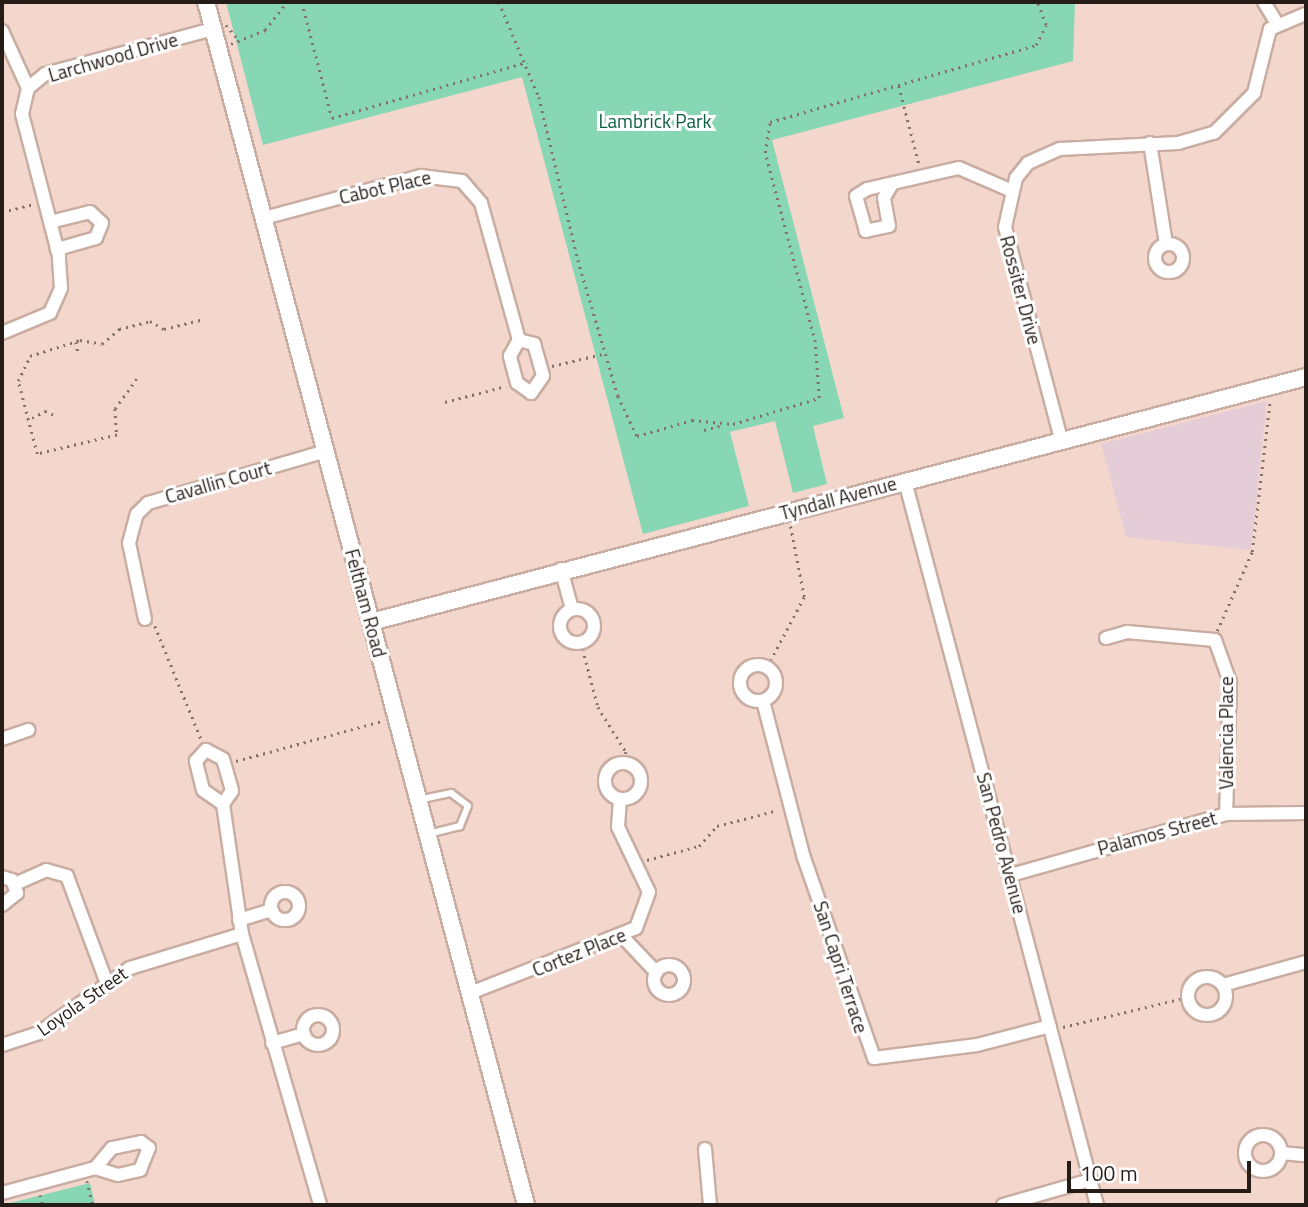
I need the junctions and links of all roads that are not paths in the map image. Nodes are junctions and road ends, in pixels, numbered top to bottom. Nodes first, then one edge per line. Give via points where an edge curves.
1 (206, 2) edge
2 (1264, 2) edge
3 (1306, 14) edge
4 (1277, 24) junction
5 (213, 29) junction
6 (2, 31) edge
7 (28, 88) junction
8 (1150, 144) junction
9 (892, 184) dead end
10 (1010, 190) junction
11 (264, 218) junction
12 (50, 222) junction
13 (1166, 244) dead end
14 (57, 249) junction
15 (2, 333) edge
16 (519, 340) junction
17 (1306, 377) edge
18 (1061, 439) junction
19 (326, 452) junction
20 (905, 481) junction
21 (561, 569) junction
22 (572, 609) junction
23 (145, 619) road end
24 (371, 622) junction
25 (1106, 638) dead end
26 (763, 701) junction
27 (28, 730) dead end
28 (2, 738) edge
29 (418, 800) junction
30 (620, 800) junction
31 (223, 804) junction
32 (1306, 813) edge
33 (1226, 814) junction
34 (427, 835) junction
35 (1011, 875) junction
36 (2, 877) edge
37 (15, 884) junction
38 (2, 905) edge
39 (271, 911) dead end
40 (239, 919) junction
41 (242, 934) junction
42 (622, 936) junction
43 (1306, 962) edge
44 (656, 972) dead end
45 (106, 981) junction
46 (1223, 985) junction
47 (470, 993) junction
48 (1050, 1026) junction
49 (304, 1034) dead end
50 (272, 1043) junction
51 (2, 1045) edge
52 (705, 1149) dead end
53 (1281, 1153) dead end
54 (1306, 1156) edge
55 (89, 1169) road end
56 (1091, 1180) junction
57 (2, 1193) edge
58 (320, 1205) edge
59 (526, 1205) edge
60 (710, 1205) edge
61 (1003, 1205) edge
62 (1097, 1205) edge

1 - 5 street, Feltham Road
2 - 4 street
3 - 4 street
4 - 8 street, Rossiter Drive via 1265,37 1254,93 1233,119 1202,139
5 - 7 street, Larchwood Drive via 45,74
5 - 11 street, Feltham Road
6 - 7 street
7 - 12 street, Larchwood Drive via 22,114
8 - 10 street, Rossiter Drive via 1050,152 1028,163
8 - 13 street
9 - 10 street via 959,168
10 - 18 street, Rossiter Drive via 1005,227
11 - 16 street, Cabot Place via 421,176 452,177 481,202
11 - 19 street, Feltham Road
12 - 14 street, Larchwood Drive
12 - 14 street via 90,212 102,223 96,239
14 - 15 street, Larchwood Drive via 62,281 56,305
16 - 16 street, Cabot Place via 509,351 517,383 525,392 537,391 542,368 534,345
17 - 18 street, Tyndall Avenue
18 - 20 street, Tyndall Avenue
19 - 23 street, Cavallin Court via 148,503 137,514 129,543
19 - 24 street, Feltham Road
20 - 21 street, Tyndall Avenue
20 - 35 street, San Pedro Avenue
21 - 22 street
21 - 24 street, Tyndall Avenue
22 - 22 street via 592,618 591,635 581,642 560,630
24 - 29 street, Feltham Road
25 - 33 street, Valencia Place via 1127,632 1215,640 1230,682
26 - 26 street, San Capri Terrace via 746,698 740,681 749,667 767,667 776,682
26 - 48 street, San Capri Terrace via 791,806 874,1058 976,1045
27 - 28 street
29 - 34 street, Feltham Road
29 - 34 lane via 451,793 468,806 460,826
30 - 30 street, Cortez Place via 610,795 605,779 614,765 625,764 635,768 641,784 631,797
30 - 42 street, Cortez Place via 618,827 649,905 636,928
31 - 31 street via 232,791 225,764 218,751 206,750 196,761 202,790
31 - 40 street
32 - 33 street, Palamos Street
33 - 35 street, Palamos Street
34 - 47 street, Feltham Road
35 - 48 street, San Pedro Avenue
36 - 37 street
37 - 38 street via 15,898
37 - 45 street via 46,870 67,876
39 - 40 street
40 - 41 street
41 - 45 street, Loyola Street via 145,961
41 - 50 street
42 - 44 street
42 - 47 street, Cortez Place
43 - 46 street
45 - 51 street, Loyola Street via 39,1033
46 - 46 street via 1226,997 1217,1012 1199,1013 1188,998 1201,978
47 - 59 street, Feltham Road
48 - 56 street, San Pedro Avenue
49 - 50 street
50 - 58 street
52 - 60 street
53 - 54 street
55 - 57 street
56 - 61 street
56 - 62 street, San Pedro Avenue

